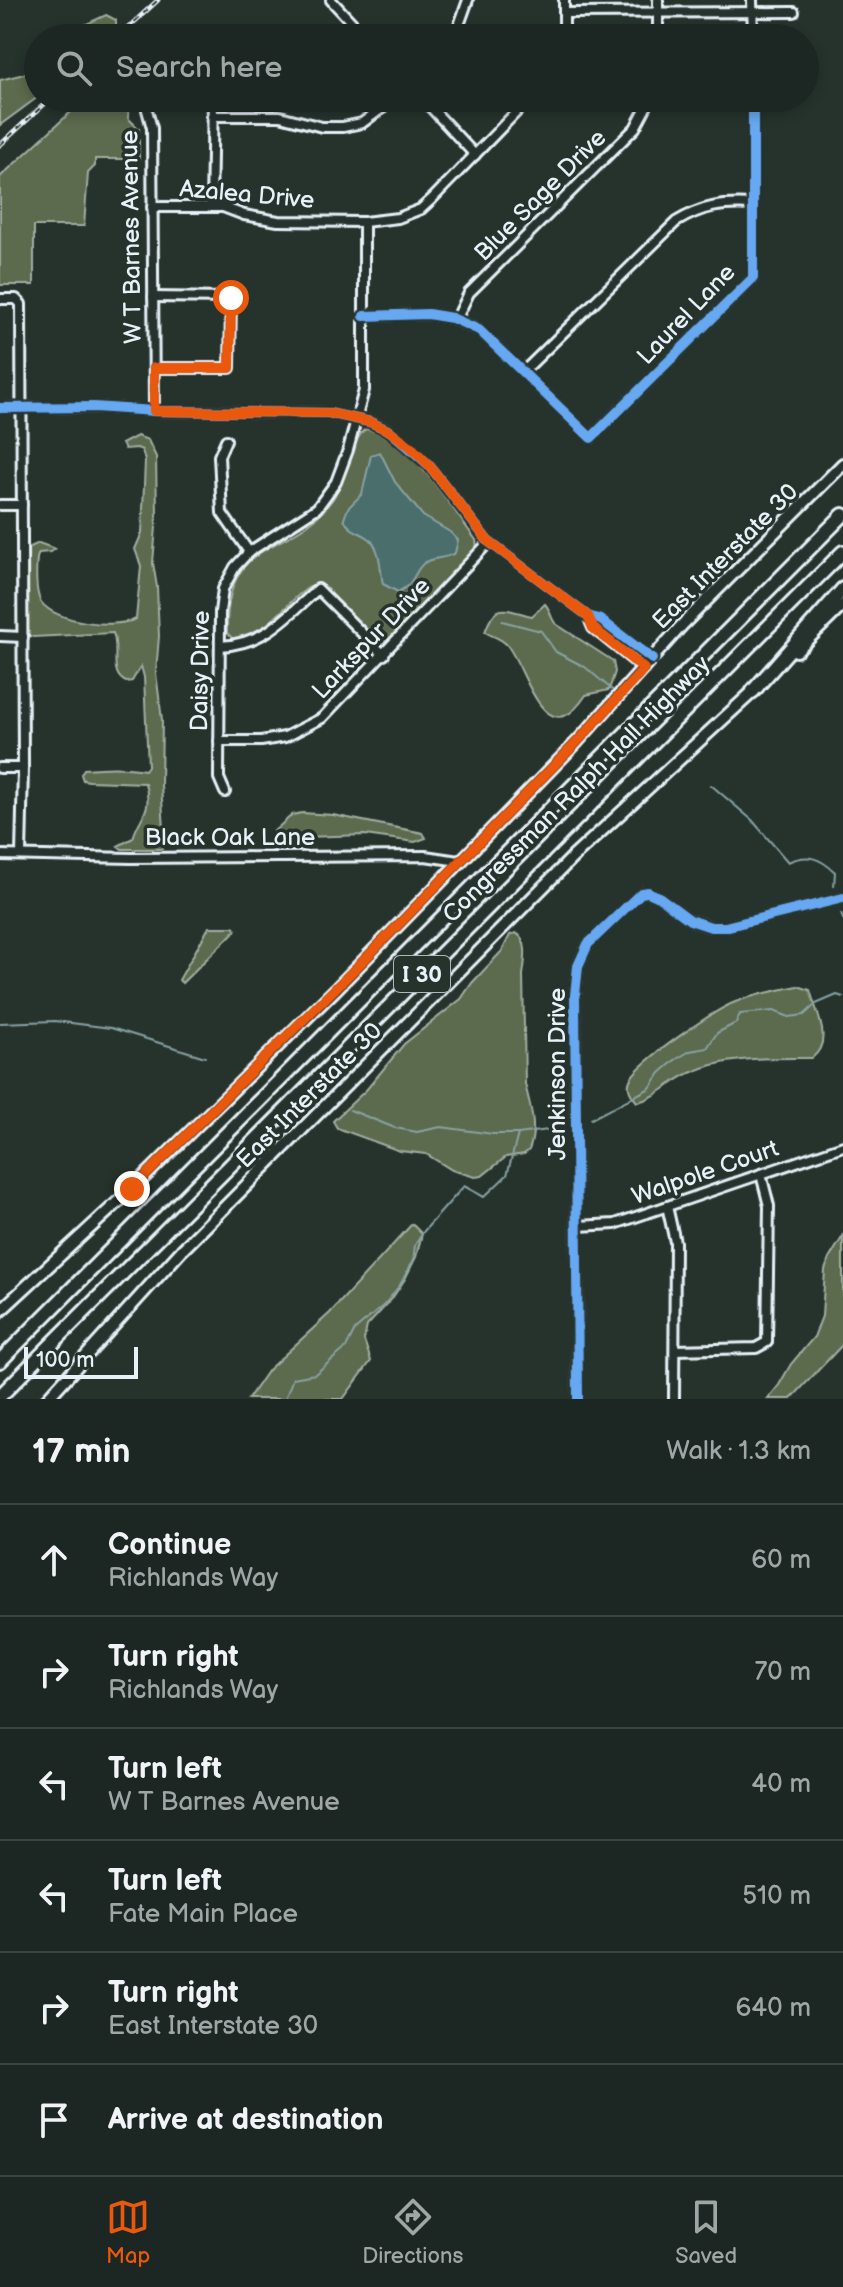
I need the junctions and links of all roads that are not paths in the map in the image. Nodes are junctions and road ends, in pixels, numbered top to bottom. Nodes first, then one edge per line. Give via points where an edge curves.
1 (331, 0) edge
2 (468, 0) edge
3 (564, 0) edge
4 (658, 0) edge
5 (752, 0) edge
6 (752, 12) junction
7 (794, 12) dead end
8 (564, 13) junction
9 (658, 13) junction
10 (353, 24) edge
11 (459, 24) edge
12 (564, 24) edge
13 (658, 24) edge
14 (752, 24) edge
15 (148, 112) edge
16 (212, 112) edge
17 (377, 112) edge
18 (435, 112) edge
19 (516, 112) edge
20 (644, 112) edge
21 (753, 112) edge
22 (212, 116) junction
23 (475, 155) junction
24 (753, 205) junction
25 (152, 207) junction
26 (211, 207) junction
27 (364, 222) junction
28 (153, 297) junction
29 (0, 299) edge
30 (364, 316) junction
31 (456, 320) junction
32 (154, 368) junction
33 (523, 372) junction
34 (0, 408) edge
35 (22, 408) junction
36 (154, 411) junction
37 (357, 418) junction
38 (226, 440) dead end
39 (843, 464) edge
40 (0, 505) edge
41 (22, 505) junction
42 (843, 515) edge
43 (489, 542) junction
44 (249, 552) junction
45 (843, 552) edge
46 (843, 589) edge
47 (843, 605) edge
48 (588, 616) junction
49 (0, 636) edge
50 (23, 637) junction
51 (220, 646) junction
52 (384, 655) junction
53 (652, 659) junction
54 (644, 669) junction
55 (753, 691) junction
56 (219, 741) junction
57 (0, 768) edge
58 (23, 768) junction
59 (225, 792) dead end
60 (0, 855) edge
61 (21, 855) junction
62 (459, 861) junction
63 (843, 898) edge
64 (843, 1146) edge
65 (761, 1174) junction
66 (667, 1206) junction
67 (578, 1226) junction
68 (0, 1311) edge
69 (675, 1350) junction
70 (0, 1361) edge
71 (0, 1396) edge
72 (47, 1399) edge
73 (578, 1399) edge
74 (674, 1399) edge

1 - 10 street
2 - 11 street
3 - 8 street
4 - 9 street
5 - 6 street
6 - 7 street
6 - 9 street
6 - 14 street
8 - 9 street
8 - 12 street
9 - 13 street
15 - 25 street, W T Barnes Avenue
16 - 22 street
17 - 22 street via 362,123 343,127 268,115
18 - 23 street
19 - 23 street, Azalea Drive
20 - 31 street, Blue Sage Drive via 635,128 469,293
21 - 24 street, Laurel Lane
22 - 26 street
23 - 27 street, Azalea Drive via 421,209
24 - 33 street via 716,205 676,222
24 - 33 street, Laurel Lane via 753,278 591,438
25 - 26 street, Azalea Drive
25 - 28 street, W T Barnes Avenue
26 - 27 street, Azalea Drive via 278,221
27 - 30 street, Daisy Drive
28 - 32 street, W T Barnes Avenue
28 - 32 street via 231,298 230,368
29 - 35 street via 21,304
30 - 31 street via 428,314
30 - 37 street, Daisy Drive via 364,390
31 - 33 street via 479,330
32 - 36 street, W T Barnes Avenue
34 - 35 street
35 - 36 street
35 - 41 street
36 - 37 street via 329,413
37 - 43 street via 410,446
37 - 44 street, Daisy Drive via 336,482 317,508
38 - 44 street via 219,456 222,513
39 - 53 main road, East Interstate 30
40 - 41 street
41 - 50 street
42 - 70 highway, Congressman Ralph Hall Highway / I 30
43 - 48 street
43 - 52 street, Larkspur Drive
44 - 51 street, Daisy Drive via 223,589
45 - 71 highway, Congressman Ralph Hall Highway / I 30
46 - 55 highway
47 - 55 main road, East Interstate 30
48 - 53 street
48 - 54 street via 593,628
49 - 50 street
50 - 58 street
51 - 52 street via 240,645 270,631 318,589
51 - 56 street, Daisy Drive
52 - 56 street, Larkspur Drive via 329,712 306,728 261,741
53 - 54 main road, East Interstate 30
54 - 62 main road, East Interstate 30
55 - 72 main road, East Interstate 30 via 573,857 182,1250
56 - 59 street, Daisy Drive via 219,778
57 - 58 street
58 - 61 street
60 - 61 street, Black Oak Lane
61 - 62 street, Black Oak Lane via 425,856
62 - 68 main road, East Interstate 30 via 335,990
63 - 67 street, Jenkinson Drive via 711,927 690,920 659,897 641,893 588,944 578,966 575,995
64 - 65 street, Walpole Court
65 - 66 street, Walpole Court
65 - 69 street via 769,1206 767,1342 756,1348
66 - 67 street, Walpole Court via 615,1224
66 - 69 street via 675,1242
67 - 73 street, Jenkinson Drive
69 - 74 street

